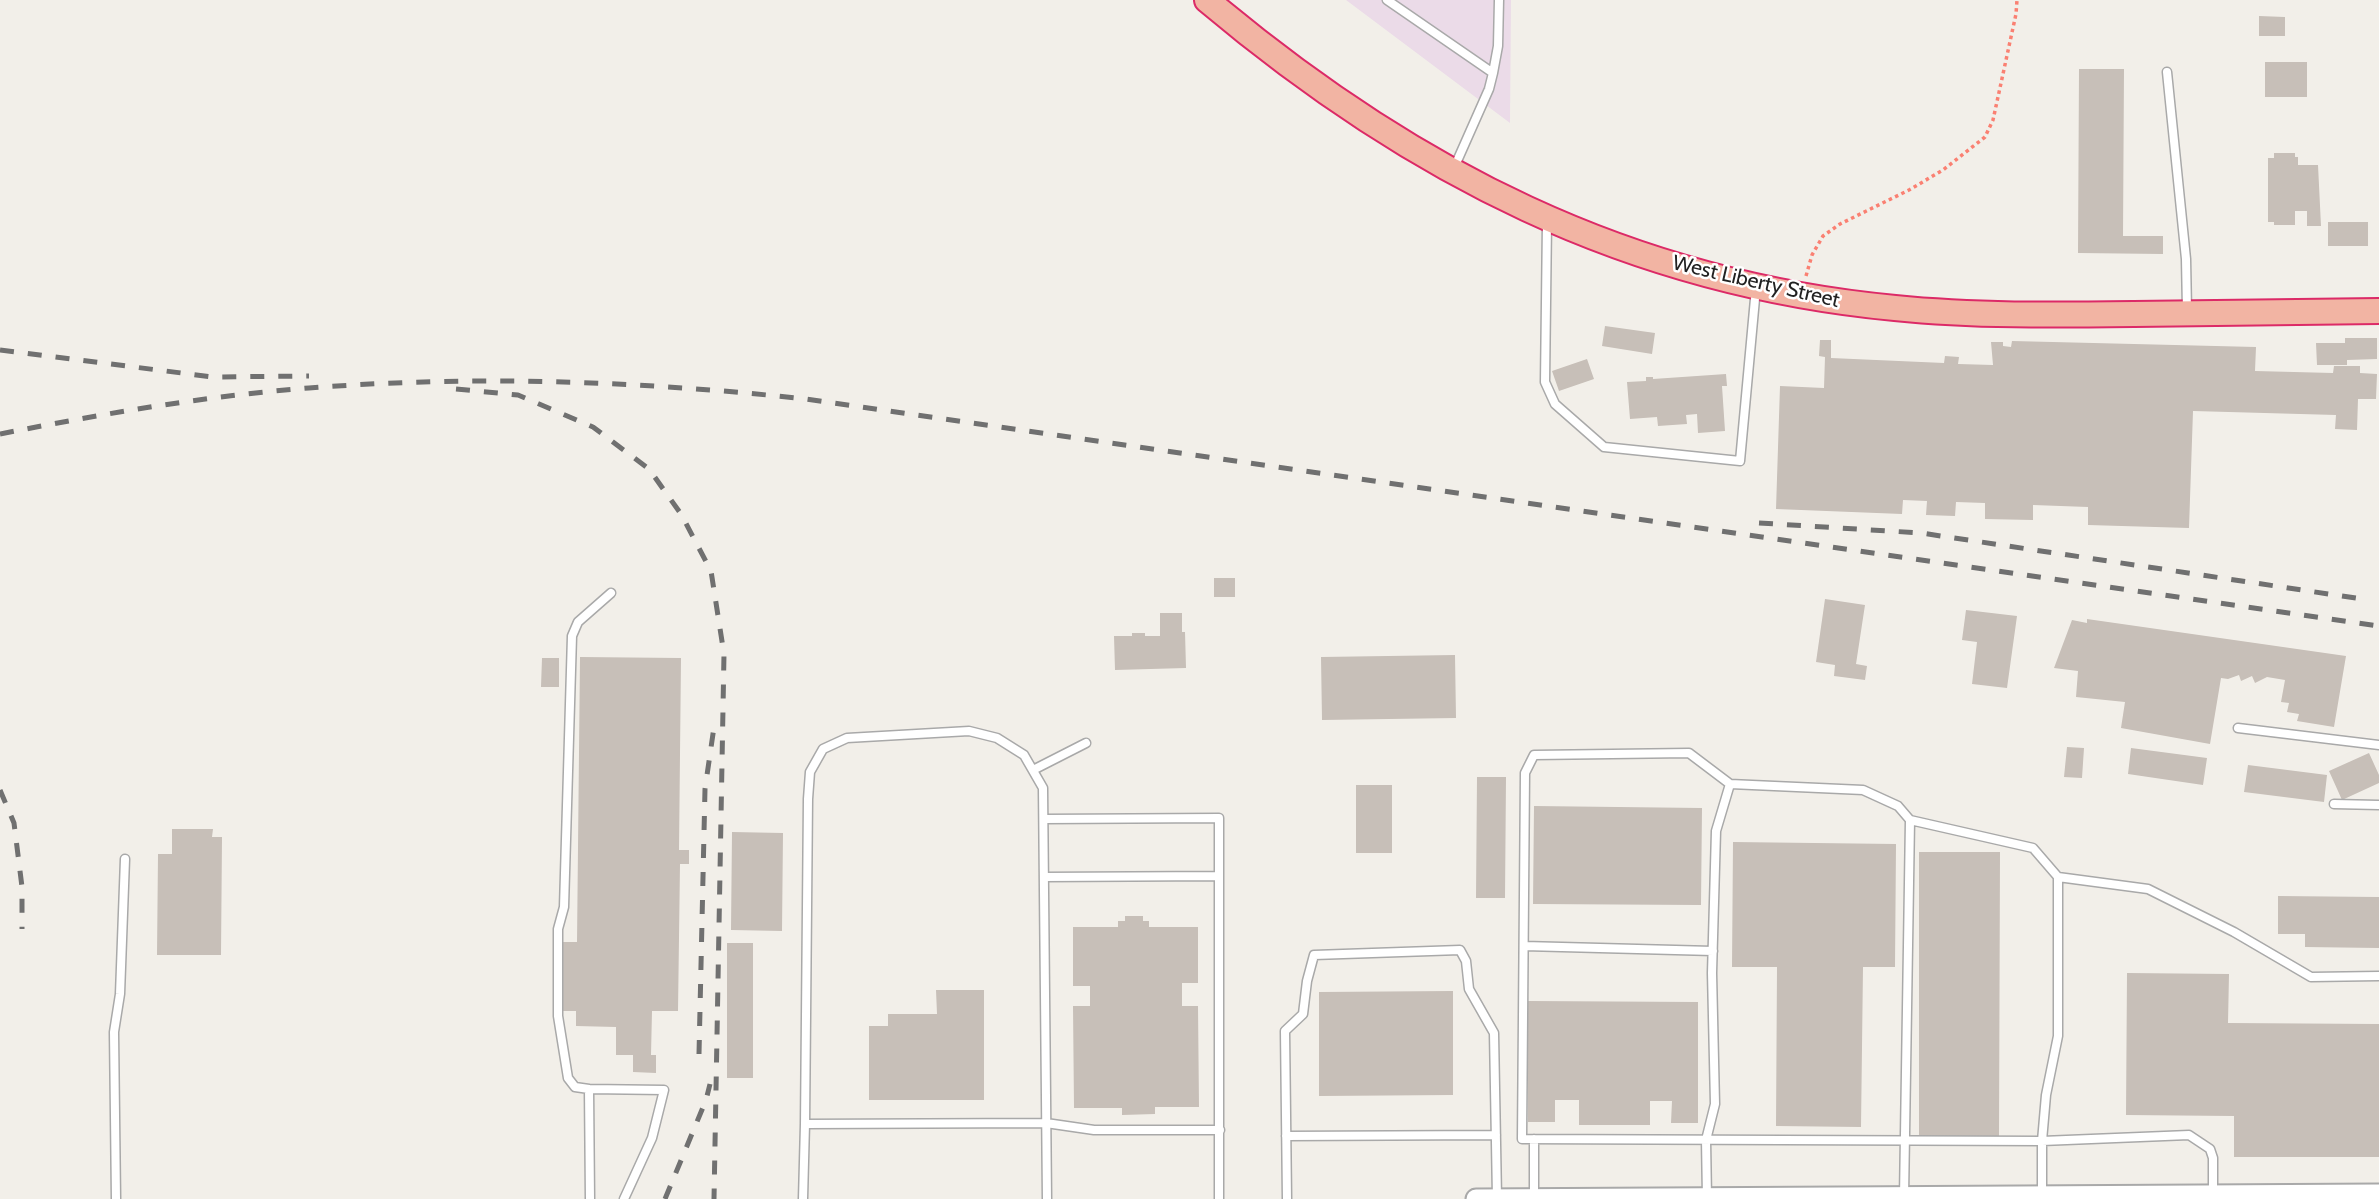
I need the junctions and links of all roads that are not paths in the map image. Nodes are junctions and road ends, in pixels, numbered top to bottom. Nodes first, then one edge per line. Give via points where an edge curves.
1 (1207, 0) edge
2 (1387, 0) edge
3 (1499, 0) edge
4 (2167, 72) dead end
5 (1493, 73) junction
6 (1452, 171) junction
7 (1547, 219) junction
8 (1756, 286) junction
9 (2379, 311) edge
10 (2187, 313) junction
11 (611, 593) dead end
12 (2238, 728) dead end
13 (1086, 743) dead end
14 (2379, 745) edge
15 (1032, 770) junction
16 (1730, 784) junction
17 (2334, 804) dead end
18 (2379, 805) edge
19 (1044, 819) junction
20 (1910, 820) junction
21 (125, 859) dead end
22 (1219, 876) junction
23 (1044, 877) junction
24 (2058, 877) junction
25 (1524, 946) junction
26 (1713, 951) junction
27 (2379, 976) edge
28 (589, 1089) junction
29 (1046, 1123) junction
30 (805, 1124) junction
31 (1220, 1130) junction
32 (1496, 1135) junction
33 (1286, 1136) junction
34 (1534, 1139) junction
35 (1706, 1140) junction
36 (1905, 1141) junction
37 (2042, 1142) junction
38 (2379, 1194) edge
39 (2042, 1196) junction
40 (2216, 1196) edge
41 (1904, 1197) junction
42 (2175, 1197) edge
43 (1707, 1198) edge
44 (116, 1199) edge
45 (590, 1199) edge
46 (624, 1199) edge
47 (803, 1199) edge
48 (1047, 1199) edge
49 (1219, 1199) edge
50 (1287, 1199) edge
51 (1476, 1199) edge
52 (1497, 1199) edge
53 (1534, 1199) edge

1 - 6 highway, West Liberty Street via 1312,83
2 - 5 lane
3 - 5 lane
4 - 10 lane
5 - 6 lane
6 - 7 highway, West Liberty Street
7 - 8 highway, West Liberty Street via 1625,250
7 - 8 lane via 1545,382 1555,404 1604,447 1740,461
8 - 10 highway, West Liberty Street via 1896,309 2043,315
9 - 10 highway, West Liberty Street
11 - 28 lane via 578,622 572,636 564,907 558,929 558,1016 568,1078 575,1087
12 - 14 lane
13 - 15 lane
15 - 19 lane via 1042,788
15 - 30 lane via 1024,755 997,738 969,731 847,738 823,749 810,772 808,799
16 - 20 lane via 1863,790 1898,806
16 - 25 lane via 1689,753 1534,755 1525,773
16 - 26 lane via 1716,831
17 - 18 lane
19 - 22 lane via 1219,818
19 - 23 lane
20 - 24 lane via 2033,848
20 - 36 lane
21 - 44 lane via 120,995 114,1032
22 - 23 lane
22 - 31 lane
23 - 29 lane
24 - 27 lane via 2148,889 2311,977
24 - 37 lane via 2059,1035
25 - 26 lane
25 - 34 lane via 1522,1139
26 - 35 lane via 1715,1104
28 - 45 lane
28 - 46 lane via 664,1090 652,1139
29 - 30 lane
29 - 31 lane via 1094,1130
29 - 48 lane
30 - 47 lane
31 - 49 lane
32 - 33 lane
32 - 33 lane via 1494,1033 1469,989 1460,950 1314,955 1303,1014 1285,1031
32 - 52 lane
33 - 50 lane
34 - 35 lane
34 - 53 lane
35 - 36 lane
35 - 43 lane
36 - 37 lane
36 - 41 lane
37 - 39 lane
37 - 40 lane via 2189,1135 2210,1149
38 - 40 street
39 - 41 street
39 - 42 street
40 - 42 street
41 - 43 street
43 - 53 street
51 - 52 street
52 - 53 street

